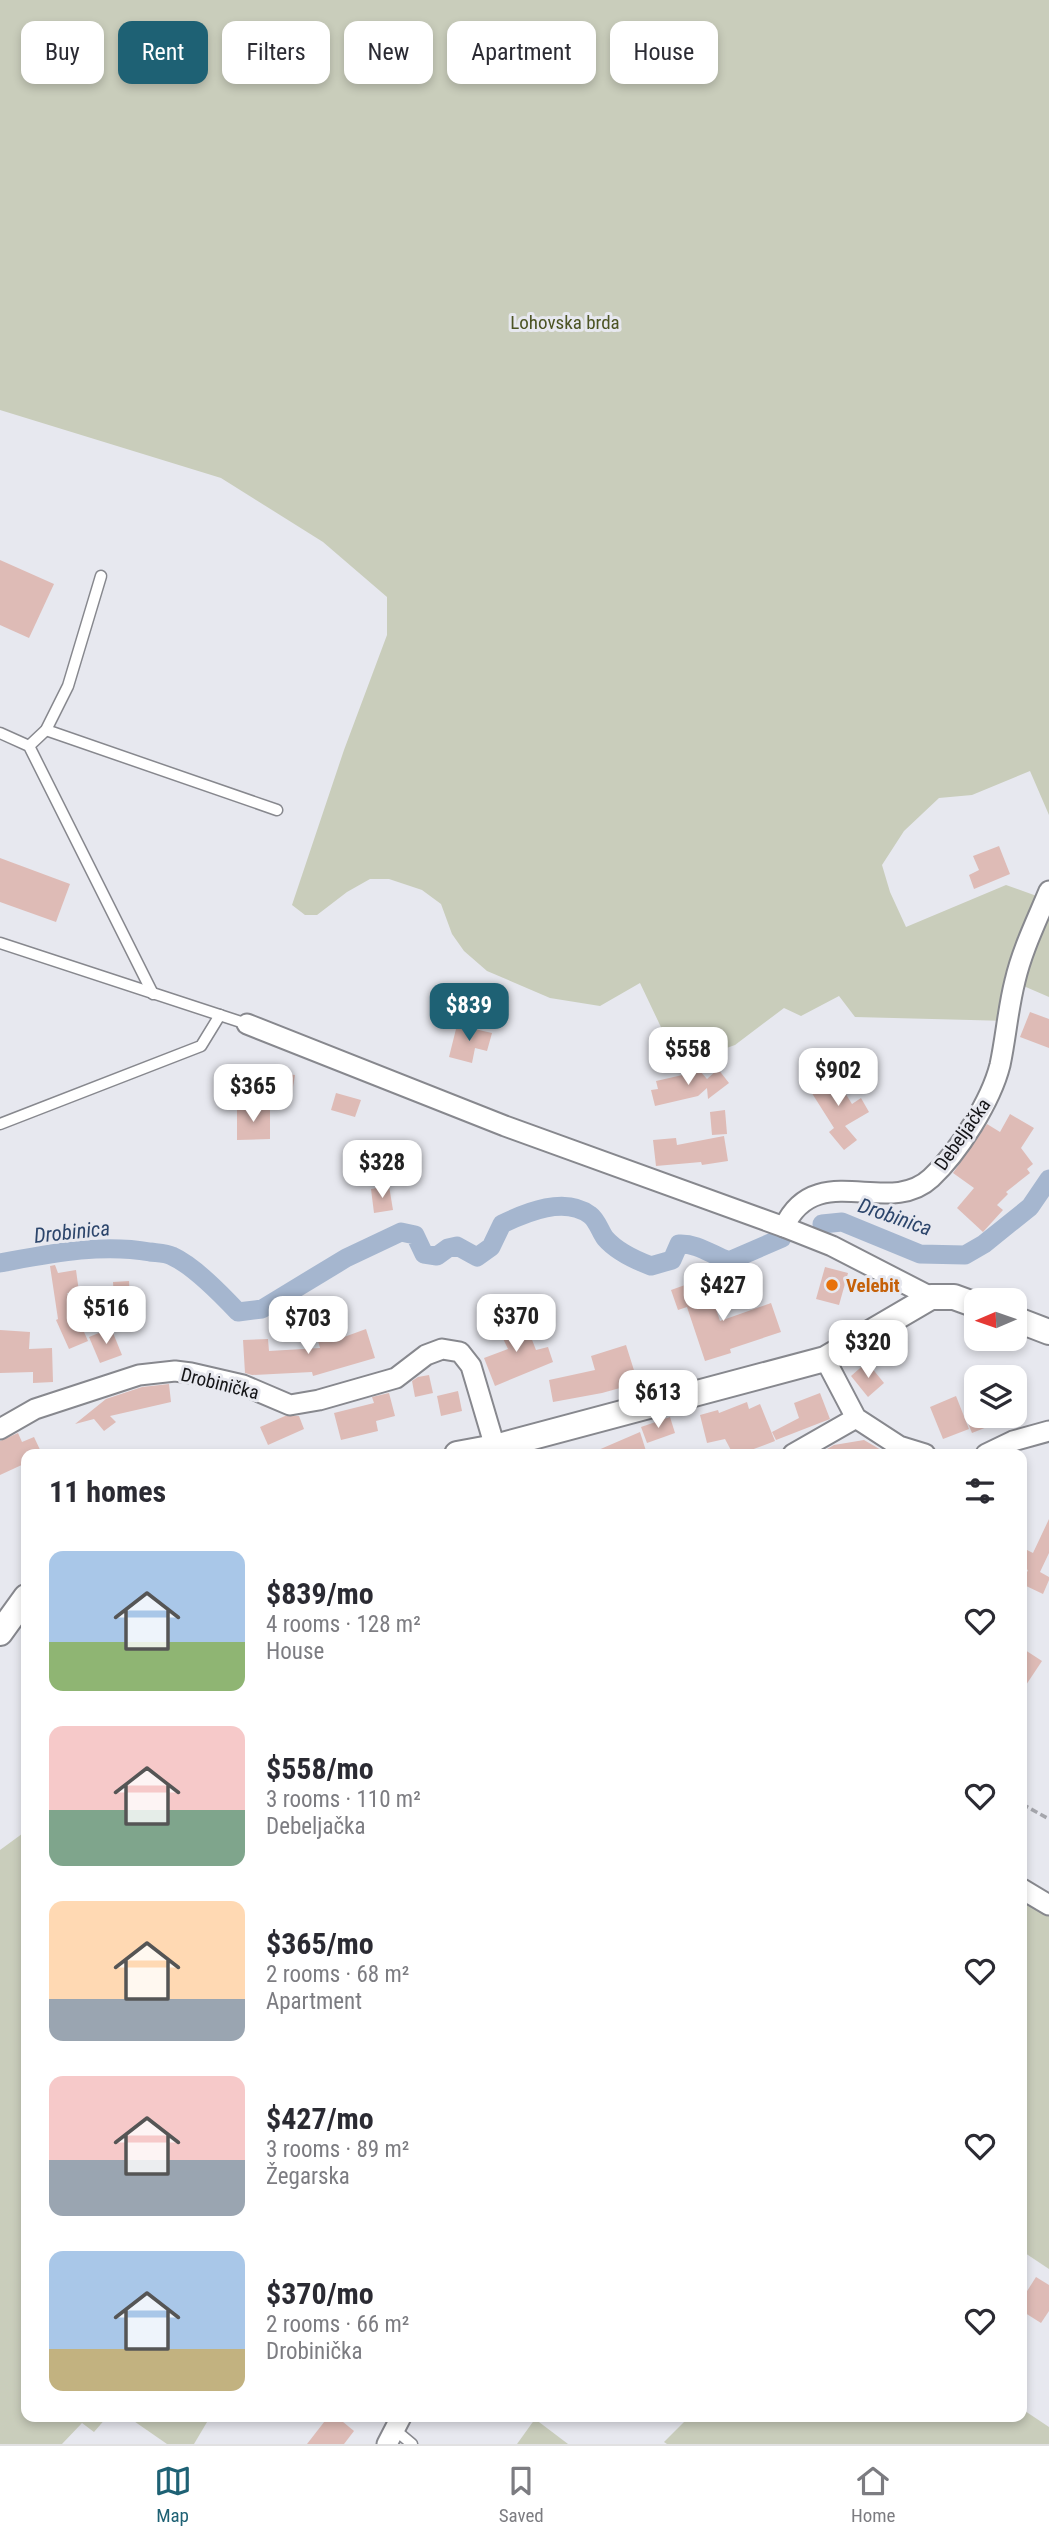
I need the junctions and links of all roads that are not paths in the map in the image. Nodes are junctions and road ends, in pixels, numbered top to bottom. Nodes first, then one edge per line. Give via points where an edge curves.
1 (100, 576) dead end
2 (46, 730) junction
3 (0, 733) edge
4 (30, 746) junction
5 (277, 810) dead end
6 (1049, 891) edge
7 (0, 943) edge
8 (153, 993) junction
9 (220, 1015) junction
10 (247, 1024) joint
11 (0, 1124) edge
12 (784, 1227) junction
13 (931, 1297) junction
14 (964, 1301) edge
15 (1027, 1324) edge
16 (1049, 1332) edge
17 (825, 1359) junction
18 (856, 1418) junction
19 (0, 1429) edge
20 (1049, 1431) edge
21 (495, 1447) junction
22 (484, 1449) edge
23 (802, 1449) edge
24 (909, 1449) edge
25 (996, 1449) edge
26 (21, 1604) edge
27 (0, 1633) edge
28 (1027, 1892) edge
29 (1049, 1905) edge
30 (394, 2430) edge
31 (411, 2444) edge

1 - 2 lane via 68,686
2 - 4 lane
2 - 5 lane
3 - 4 lane
4 - 8 lane
6 - 12 street, Debeljačka via 1014,982 993,1088 932,1178 906,1192 818,1194 792,1211
7 - 8 lane
8 - 9 lane
9 - 10 lane
9 - 11 lane via 201,1046
10 - 12 street via 505,1126
12 - 13 street
13 - 14 street
13 - 17 street
15 - 16 street
17 - 18 street
17 - 21 street
18 - 23 street
18 - 24 street
19 - 21 street, Drobinička via 35,1409 159,1371 243,1385 290,1405 396,1378 442,1349 460,1352 471,1366
20 - 25 street
21 - 22 street
26 - 27 street
28 - 29 street
30 - 31 lane

